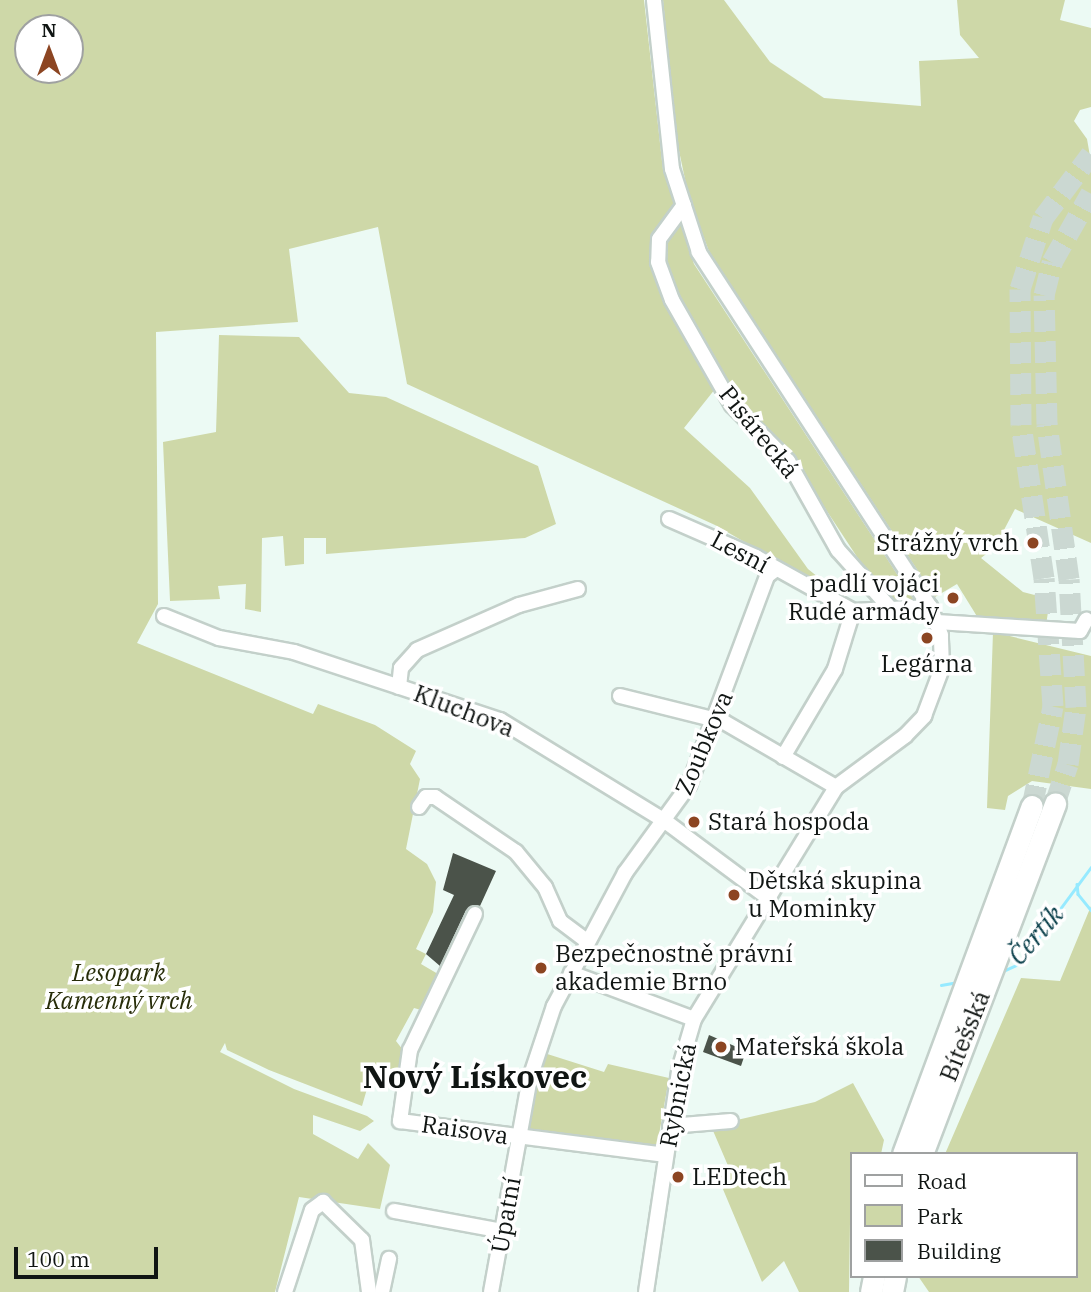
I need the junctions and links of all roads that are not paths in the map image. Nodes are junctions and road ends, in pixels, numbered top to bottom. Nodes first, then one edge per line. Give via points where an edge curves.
1 (654, 0) edge
2 (684, 205) junction
3 (669, 519) dead end
4 (775, 570) junction
5 (578, 589) dead end
6 (930, 607) junction
7 (891, 610) junction
8 (853, 611) junction
9 (164, 617) dead end
10 (1086, 620) dead end
11 (937, 622) junction
12 (399, 687) junction
13 (621, 696) dead end
14 (717, 720) junction
15 (783, 757) junction
16 (836, 787) junction
17 (1055, 803) tunnel mouth
18 (1032, 806) tunnel mouth
19 (419, 807) dead end
20 (665, 821) junction
21 (1016, 884) junction
22 (767, 897) junction
23 (475, 914) dead end
24 (587, 941) junction
25 (571, 973) junction
26 (694, 1018) junction
27 (731, 1121) dead end
28 (670, 1126) junction
29 (520, 1137) junction
30 (903, 1152) edge
31 (923, 1152) edge
32 (666, 1155) junction
33 (394, 1211) dead end
34 (503, 1231) junction
35 (390, 1259) dead end
36 (285, 1292) edge
37 (369, 1292) edge
38 (382, 1292) edge
39 (491, 1292) edge
40 (646, 1292) edge

1 - 2 street, Pisárecká via 672,169
2 - 6 street, Pisárecká via 699,252
2 - 7 street, Pisárecká via 659,239 658,262 672,300 732,405 788,461 838,550
3 - 4 street, Lesní
4 - 8 street, Lesní
4 - 14 street, Zoubkova via 767,576
5 - 12 street via 519,606 417,650 401,667
6 - 7 street, Lesní
6 - 11 street, Rybnická
7 - 8 street, Lesní
8 - 15 street via 835,669
9 - 12 street, Kluchova via 219,638 294,652
10 - 11 street via 1080,631
11 - 16 street, Rybnická via 942,667 923,716 905,736
12 - 20 street, Kluchova via 500,720
13 - 14 street
14 - 15 street
14 - 20 street, Zoubkova via 689,785
15 - 16 street
16 - 22 street, Rybnická
17 - 21 highway, Bítešská
18 - 21 highway, Bítešská
19 - 24 street via 426,797 435,797 516,852 545,887 560,921
20 - 22 street, Kluchova
20 - 24 street, Zoubkova via 625,873
21 - 30 highway, Bítešská via 961,992
21 - 31 highway, Bítešská via 984,989
22 - 26 street, Rybnická
23 - 29 street, Raisova via 410,1050 400,1121
24 - 25 street, Zoubkova
25 - 26 street
25 - 29 street, Zoubkova via 534,1060
26 - 28 street, Rybnická
27 - 28 street
28 - 32 street, Rybnická
29 - 32 street, Raisova
29 - 34 street, Úpatní
32 - 40 street, Rybnická
33 - 34 street
34 - 39 street, Úpatní
35 - 38 street
36 - 37 street via 312,1210 323,1202 349,1222 365,1246

